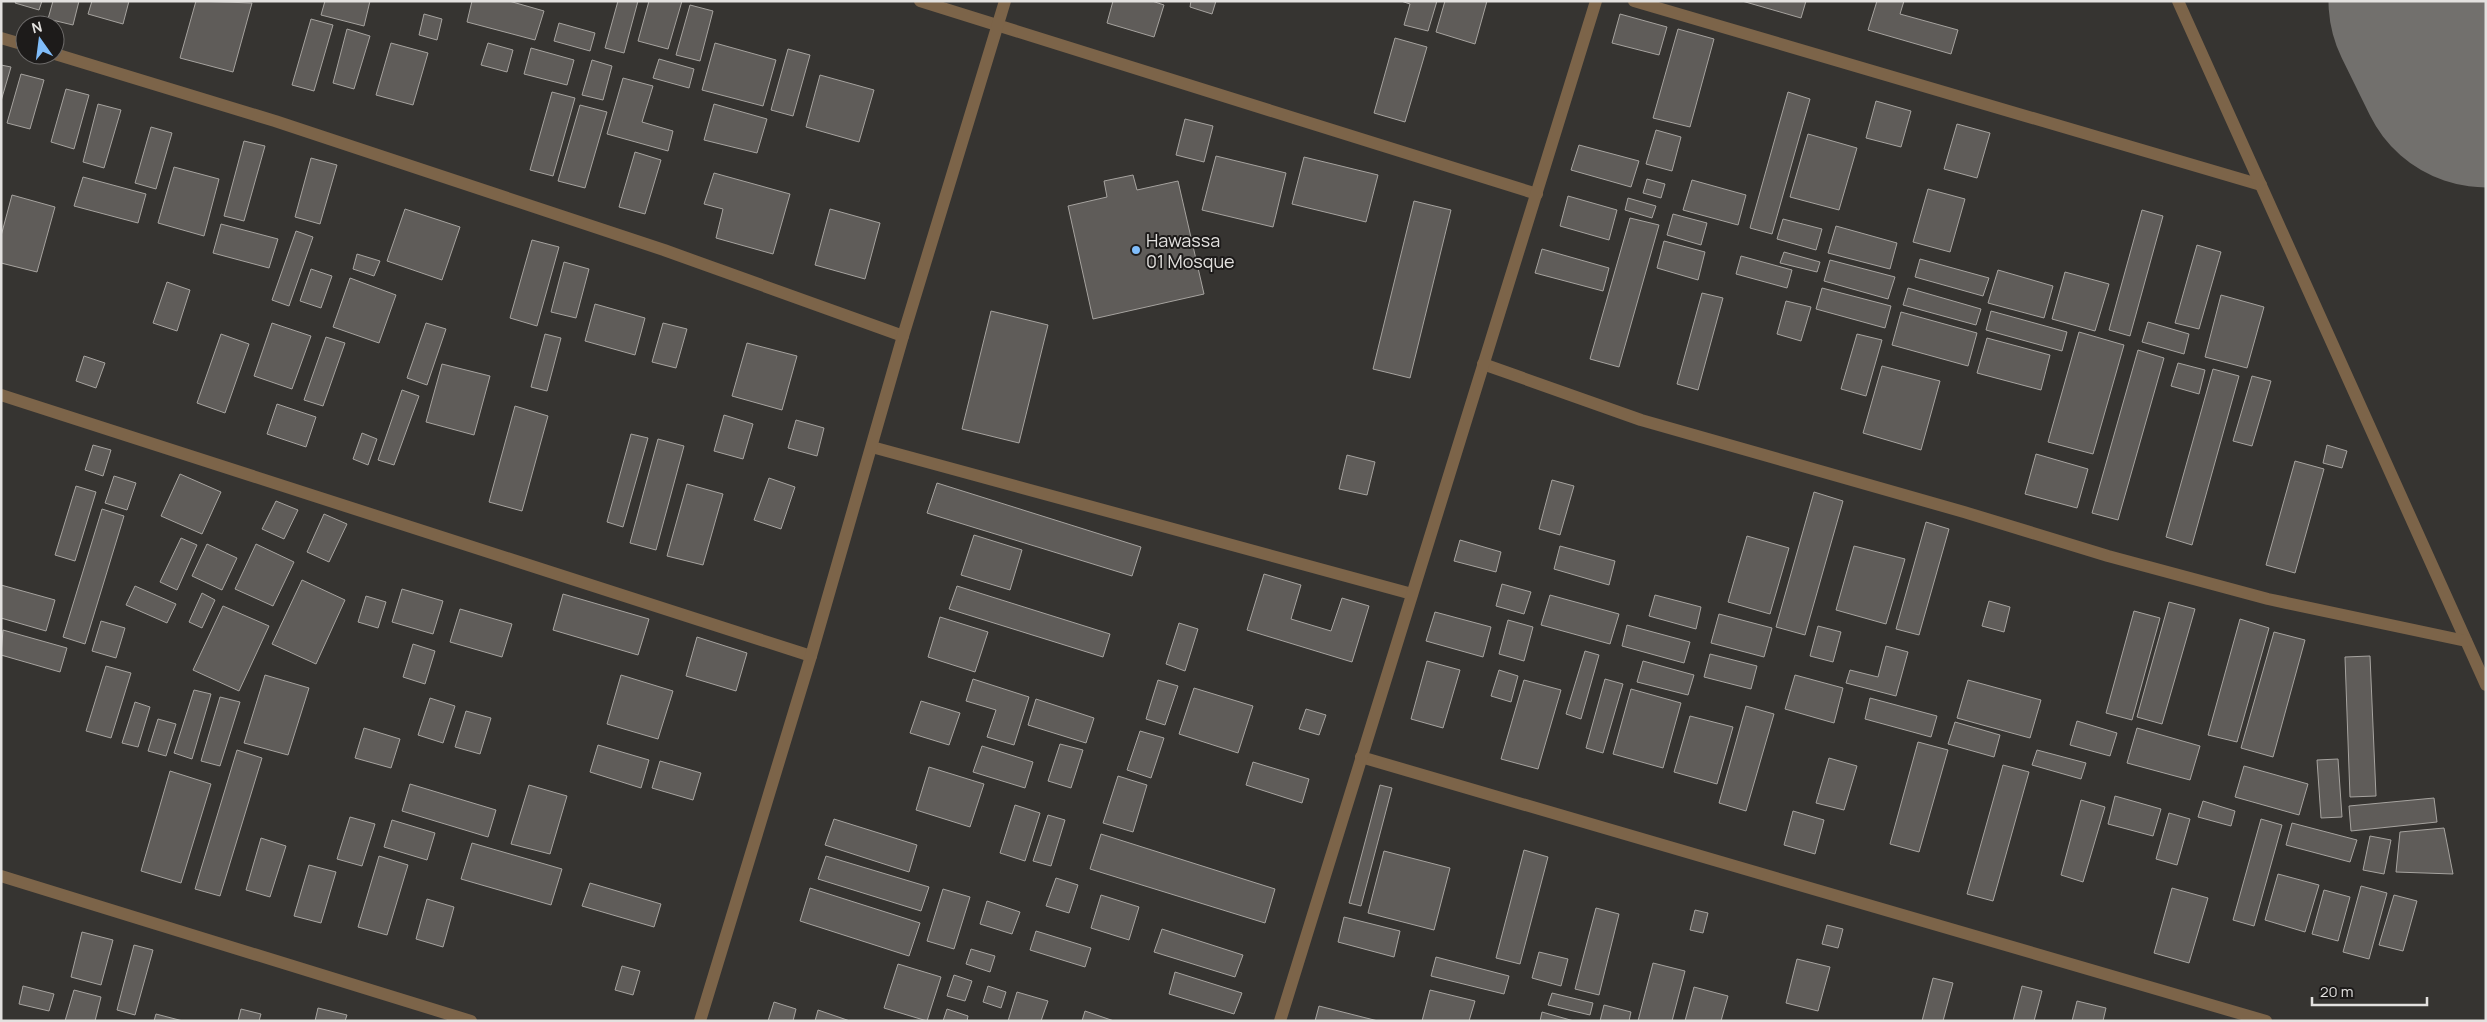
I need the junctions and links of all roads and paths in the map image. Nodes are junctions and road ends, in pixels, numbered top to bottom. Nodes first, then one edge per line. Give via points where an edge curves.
1 (920, 1) edge
2 (1004, 1) edge
3 (1596, 1) edge
4 (1634, 1) edge
5 (2178, 1) edge
6 (997, 25) junction
7 (1, 38) edge
8 (15, 42) edge
9 (65, 57) edge
10 (2261, 185) junction
11 (1537, 194) junction
12 (903, 336) junction
13 (1483, 364) junction
14 (1, 396) edge
15 (872, 447) junction
16 (1412, 594) junction
17 (2466, 641) junction
18 (811, 656) junction
19 (2486, 685) edge
20 (1361, 757) junction
21 (1, 876) edge
22 (471, 1021) edge
23 (700, 1021) edge
24 (1280, 1021) edge
25 (2266, 1021) edge

1 - 6 street
2 - 6 street
3 - 11 street
4 - 10 street
5 - 10 street
6 - 11 street
6 - 12 street
7 - 8 street
9 - 12 street via 275,121 655,247
10 - 17 street
11 - 13 street
12 - 15 street
13 - 16 street
13 - 17 street via 1642,420 2108,556 2268,599
14 - 18 street
15 - 16 street
15 - 18 street
16 - 20 street
17 - 19 street
18 - 23 street
20 - 24 street
20 - 25 street
21 - 22 street

